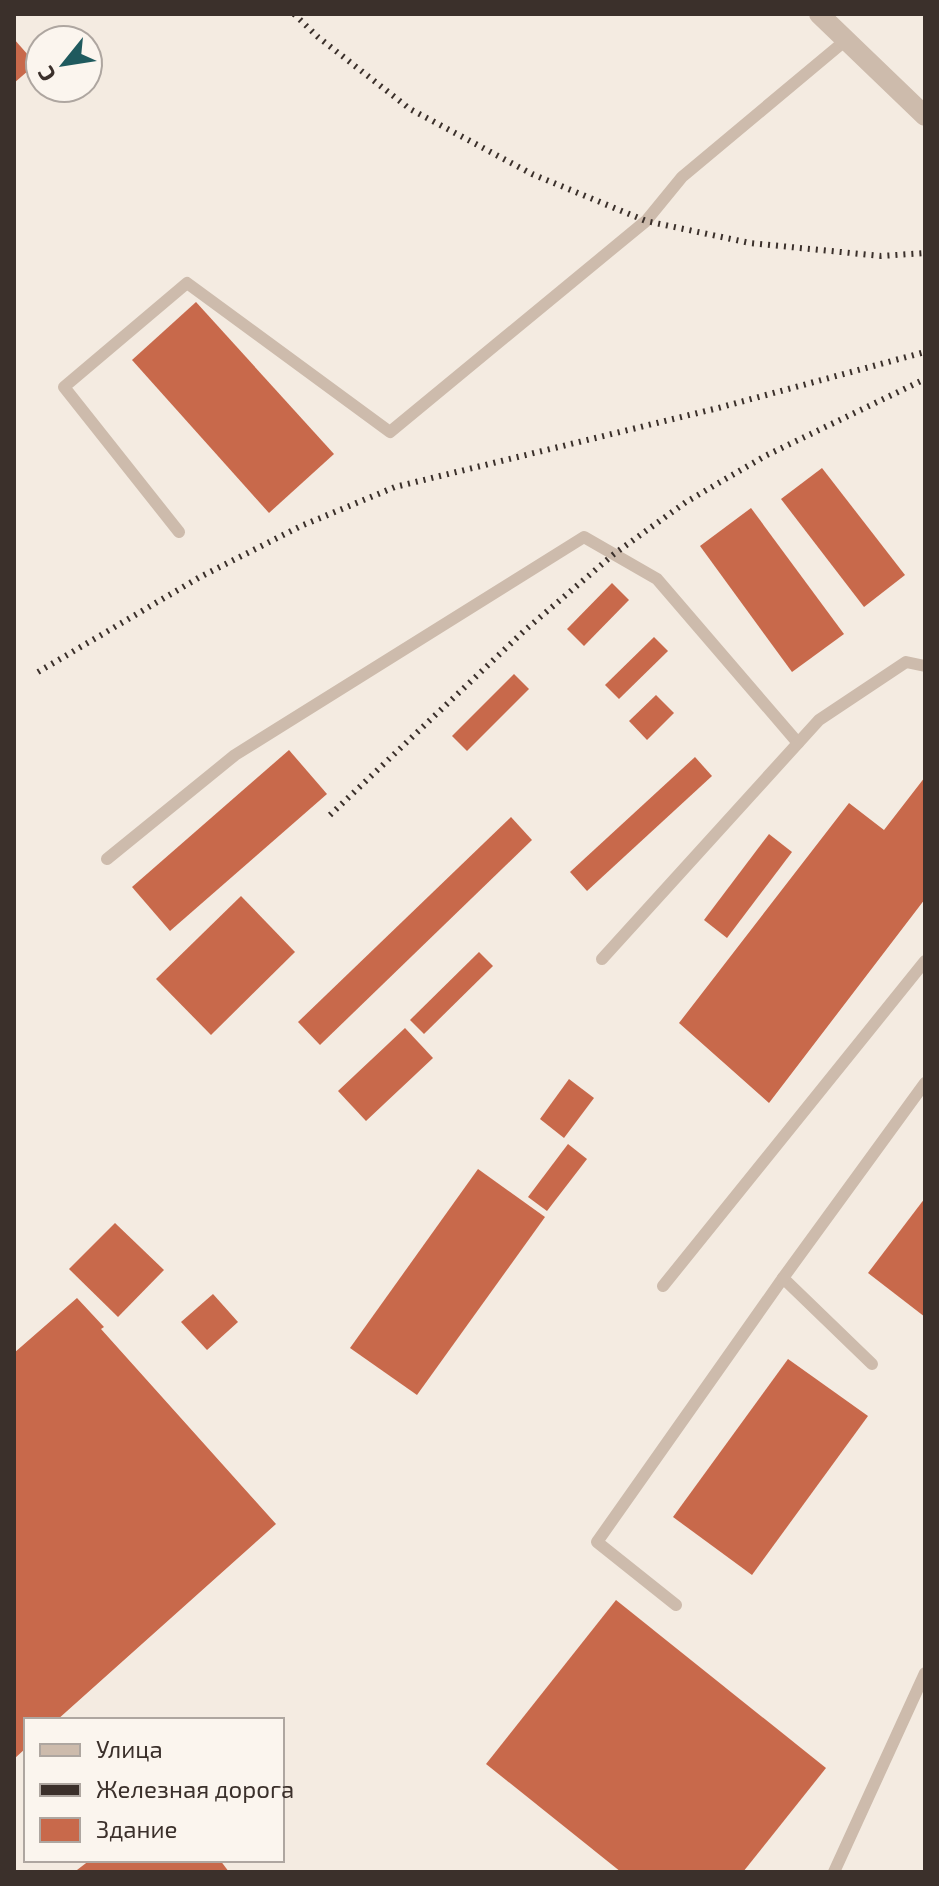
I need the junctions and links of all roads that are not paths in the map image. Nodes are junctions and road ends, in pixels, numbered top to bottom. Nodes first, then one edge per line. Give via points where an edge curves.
1 (819, 14) edge
2 (846, 40) junction
3 (925, 116) edge
4 (179, 532) dead end
5 (925, 666) edge
6 (798, 743) junction
7 (107, 859) dead end
8 (602, 959) dead end
9 (925, 961) edge
10 (925, 1083) edge
11 (783, 1278) junction
12 (663, 1286) dead end
13 (872, 1364) dead end
14 (676, 1605) dead end
15 (925, 1673) edge
16 (834, 1872) edge

1 - 2 street
2 - 3 street
2 - 4 lane via 682,177 646,221 390,432 187,283 64,387
5 - 6 lane via 906,662 819,720
6 - 7 lane via 657,579 584,537 235,755
6 - 8 lane
9 - 12 lane
10 - 11 lane
11 - 13 lane
11 - 14 lane via 597,1542
15 - 16 lane

